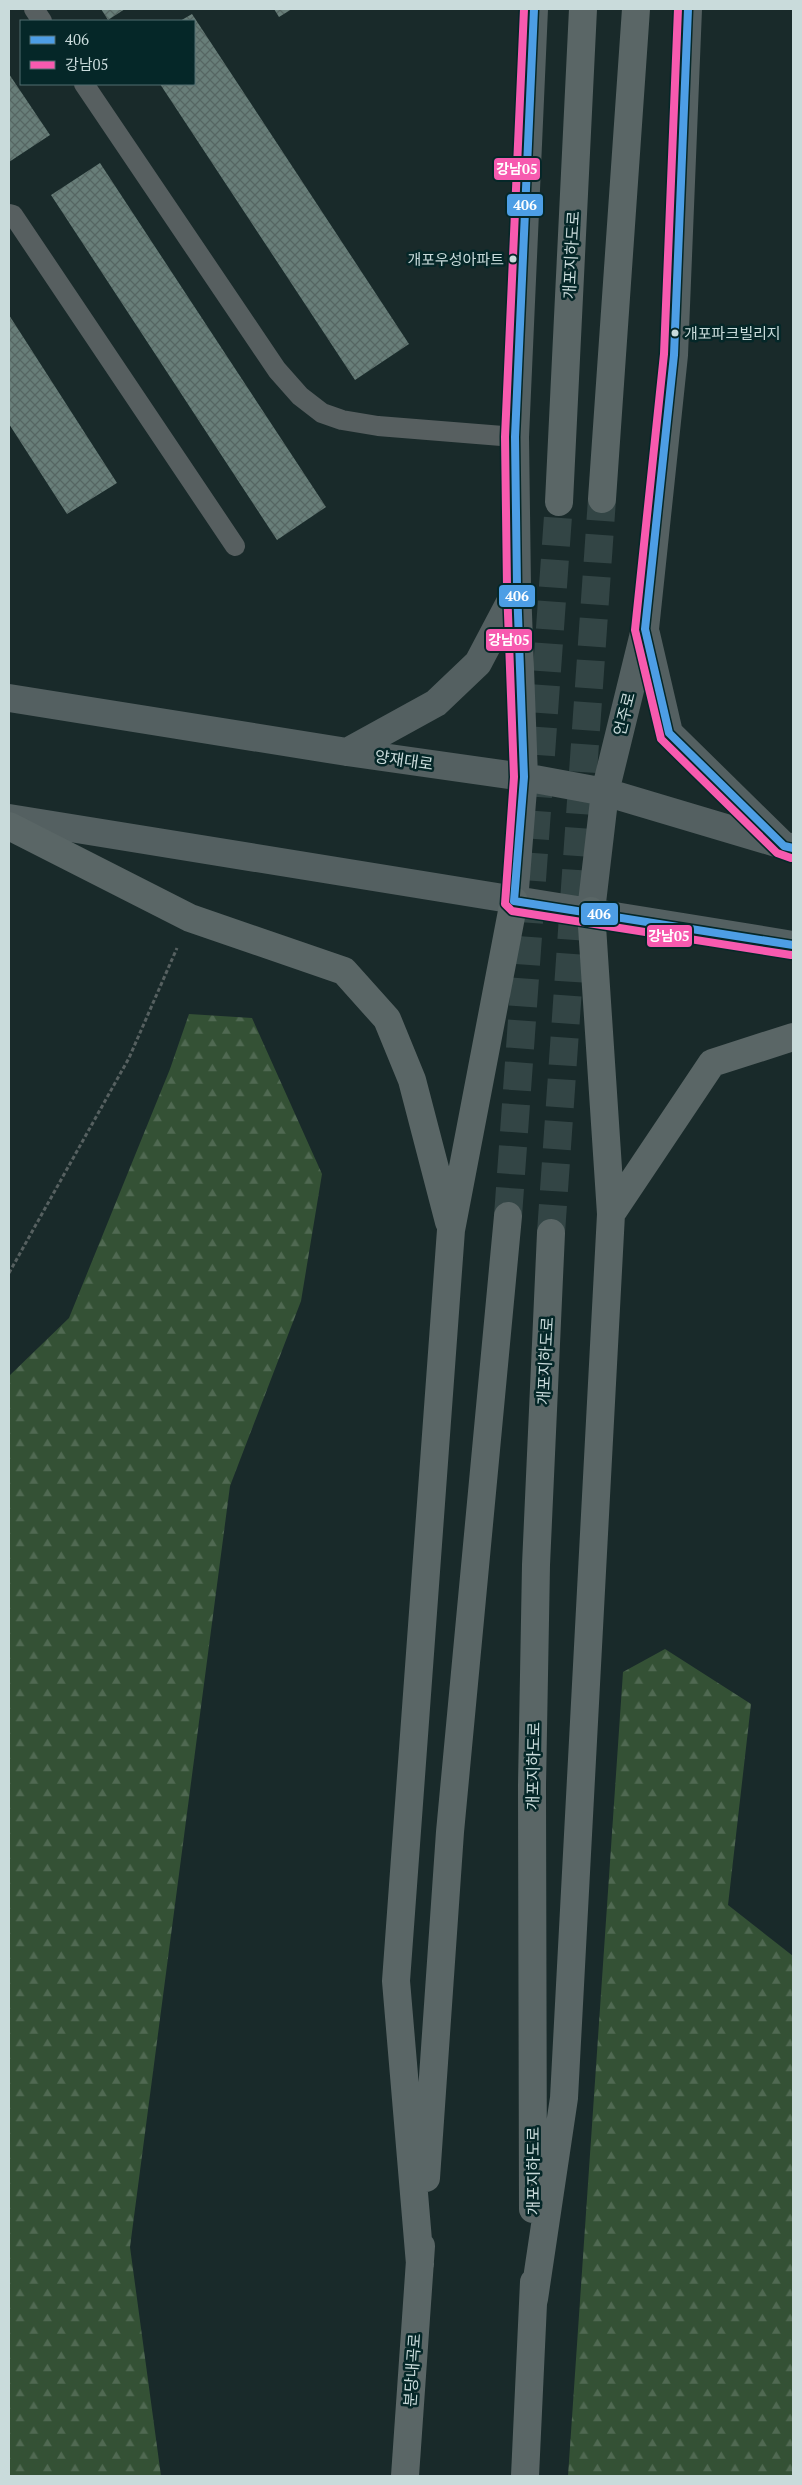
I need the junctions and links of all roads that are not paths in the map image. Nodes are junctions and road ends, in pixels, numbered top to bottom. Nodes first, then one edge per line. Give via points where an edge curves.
1 (34, 9) edge
2 (534, 9) edge
3 (583, 9) edge
4 (636, 9) edge
5 (688, 9) edge
6 (41, 20) edge
7 (85, 85) edge
8 (9, 214) edge
9 (515, 437) junction
10 (602, 499) tunnel mouth
11 (559, 502) tunnel mouth
12 (235, 546) dead end
13 (517, 588) junction
14 (645, 629) junction
15 (9, 698) edge
16 (347, 752) junction
17 (524, 777) junction
18 (605, 792) junction
19 (9, 818) edge
20 (9, 826) edge
21 (789, 847) edge
22 (514, 901) junction
23 (591, 912) junction
24 (793, 945) edge
25 (793, 1037) edge
26 (611, 1214) junction
27 (508, 1216) tunnel mouth
28 (451, 1230) junction
29 (551, 1233) tunnel mouth
30 (420, 2264) junction
31 (534, 2299) junction
32 (405, 2476) edge
33 (525, 2476) edge

1 - 6 lane
2 - 9 main road
3 - 11 highway, 개포지하도로
4 - 10 highway
5 - 14 main road, 언주로 via 674,355
7 - 9 lane via 277,370 300,396 322,413 342,420
8 - 12 lane via 13,215
9 - 13 main road
13 - 16 main road via 478,663 436,702
13 - 17 main road
14 - 18 main road, 언주로
14 - 21 main road via 669,733
15 - 16 main road, 양재대로
16 - 17 main road, 양재대로
17 - 18 main road, 양재대로
17 - 22 main road
18 - 21 main road, 양재대로
18 - 23 main road, 언주로
19 - 22 main road
20 - 28 highway via 190,918 344,971 387,1019 412,1080
22 - 23 main road
22 - 28 highway
23 - 24 main road
23 - 26 highway
25 - 26 highway via 712,1063
26 - 31 highway via 564,2098
27 - 30 highway via 450,1832
28 - 30 highway via 396,1981
29 - 31 highway, 개포지하도로 via 536,1565
30 - 32 highway, 분당내곡로
31 - 33 highway

